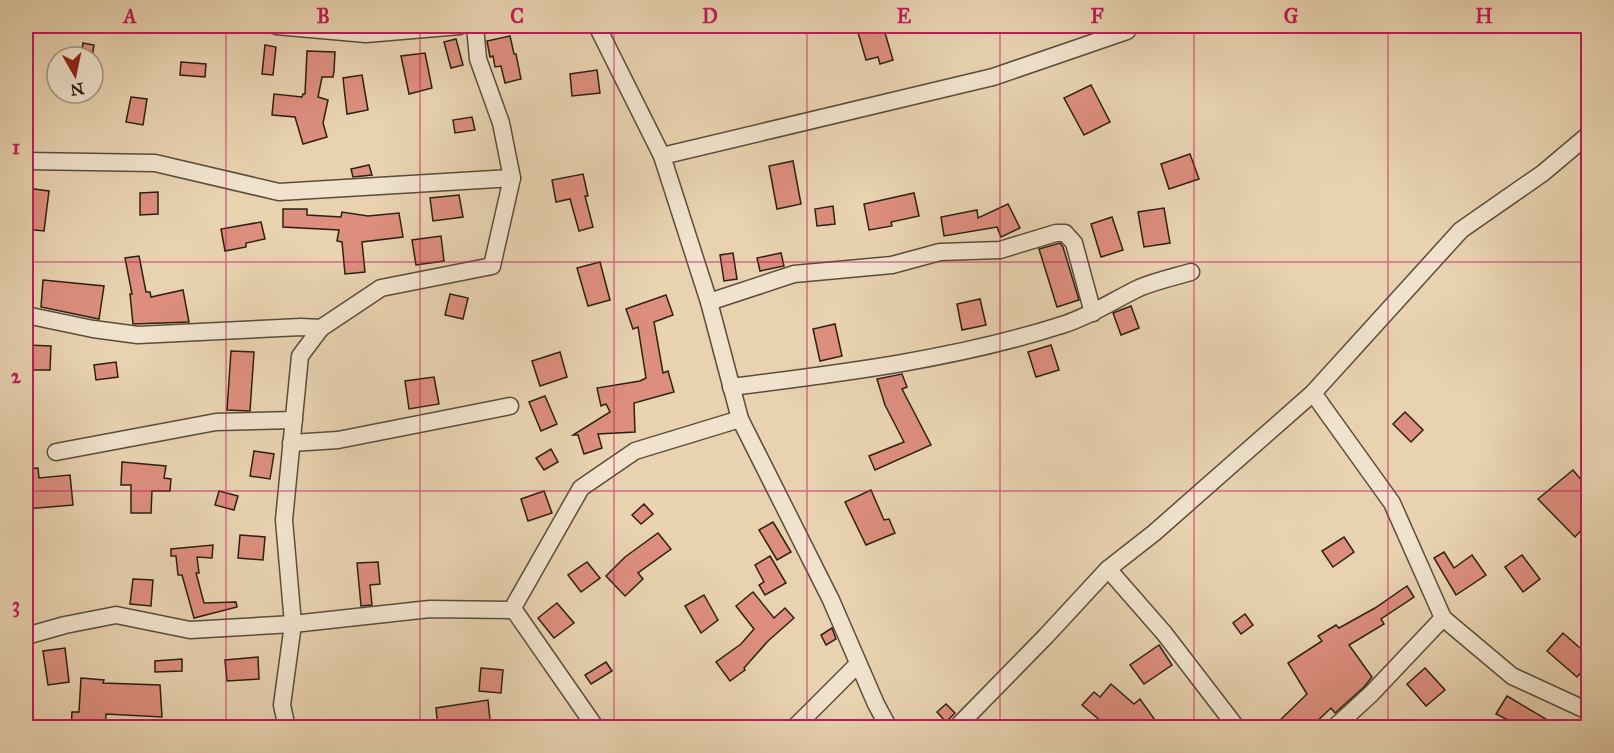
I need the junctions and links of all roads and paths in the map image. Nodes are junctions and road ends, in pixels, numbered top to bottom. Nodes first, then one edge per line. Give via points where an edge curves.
1 (276, 26) edge
2 (460, 26) edge
3 (474, 26) edge
4 (597, 26) edge
5 (1127, 31) dead end
6 (1588, 135) edge
7 (662, 156) junction
8 (26, 161) edge
9 (512, 178) junction
10 (1191, 272) dead end
11 (709, 302) junction
12 (1093, 313) junction
13 (26, 315) edge
14 (321, 328) junction
15 (731, 387) junction
16 (1313, 393) junction
17 (510, 406) dead end
18 (740, 419) junction
19 (294, 420) junction
20 (291, 443) junction
21 (56, 452) dead end
22 (1108, 569) junction
23 (514, 610) junction
24 (1443, 618) junction
25 (293, 624) junction
26 (26, 636) edge
27 (858, 664) junction
28 (1588, 711) edge
29 (1588, 724) edge
30 (287, 728) edge
31 (596, 728) edge
32 (794, 728) edge
33 (889, 728) edge
34 (956, 728) edge
35 (1237, 728) edge
36 (1334, 728) edge
37 (1585, 728) edge

1 - 2 street via 366,34
3 - 9 street via 478,59 501,123
4 - 7 street
5 - 7 street via 993,77
6 - 16 street via 1543,173 1461,230
7 - 11 street
8 - 9 street via 155,164 279,192
9 - 14 street via 492,266 381,288
10 - 12 street via 1141,287
11 - 12 street via 794,274 892,265 940,252 1000,250 1065,233 1074,243
11 - 15 street
12 - 15 street via 1007,340 868,370
13 - 14 street via 138,335
14 - 19 street via 300,356
15 - 18 street
16 - 22 street via 1154,534
16 - 24 street via 1392,502
17 - 20 street via 338,440
18 - 23 street via 635,451 581,488
18 - 27 street via 831,600
19 - 20 street
19 - 21 street via 216,422
20 - 25 street via 284,520
22 - 34 street
22 - 35 street via 1164,633
23 - 25 street via 430,609
23 - 31 street
24 - 28 street via 1512,676
24 - 36 street
25 - 26 street via 190,630 116,615
25 - 30 street via 282,705
27 - 32 street
27 - 33 street
29 - 37 street

